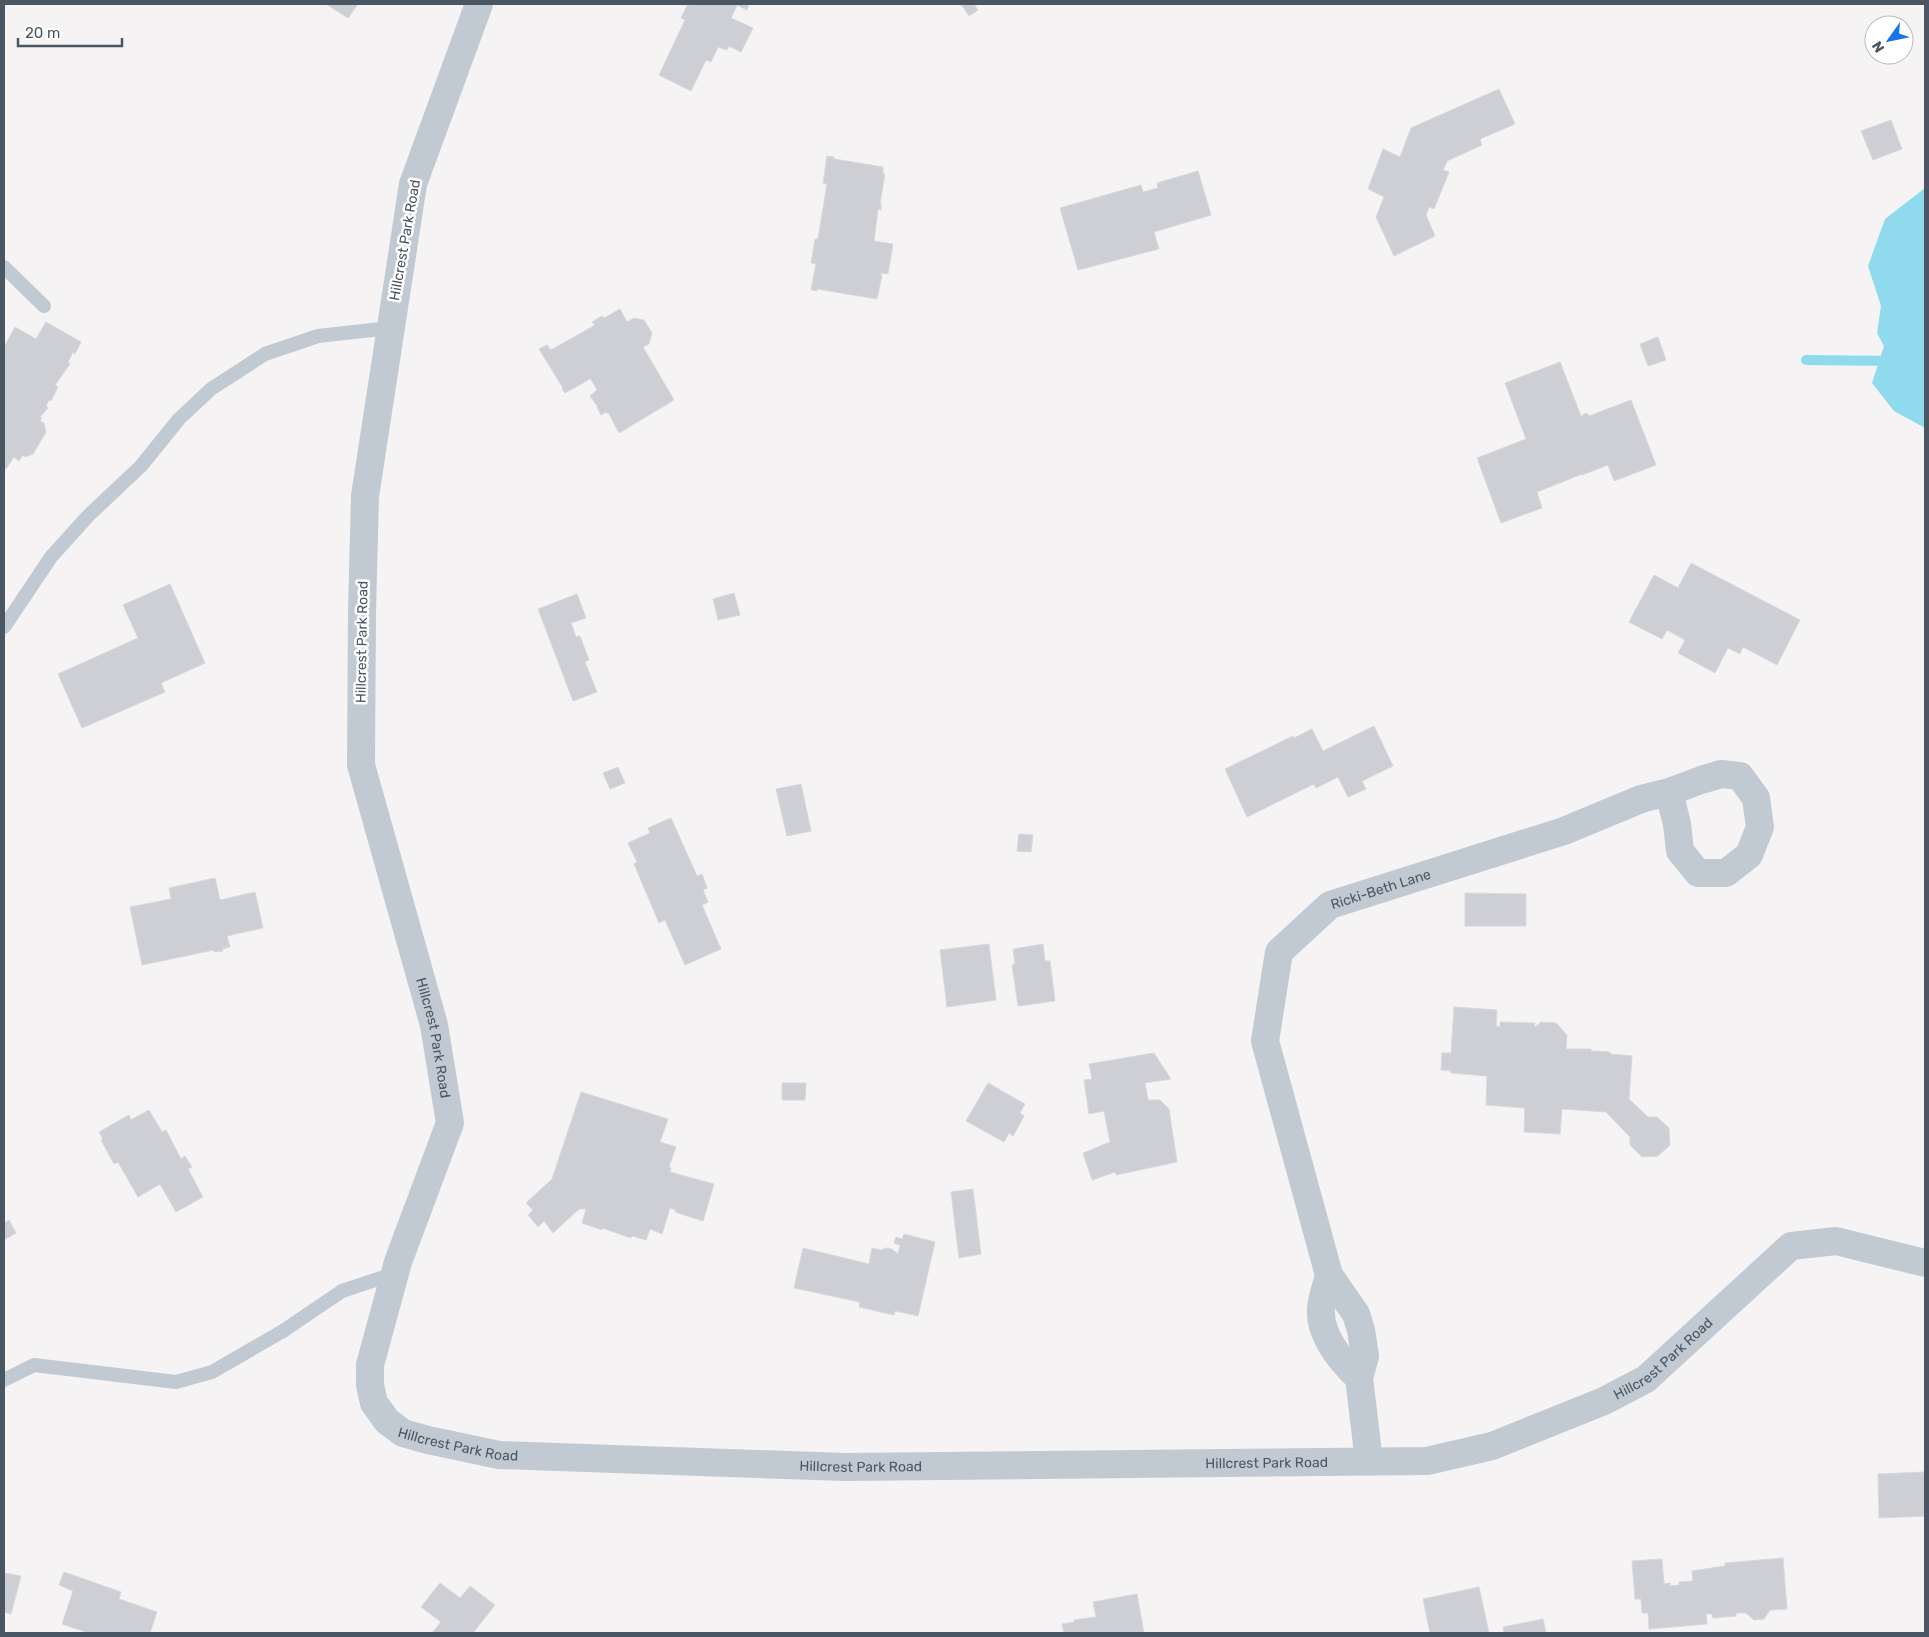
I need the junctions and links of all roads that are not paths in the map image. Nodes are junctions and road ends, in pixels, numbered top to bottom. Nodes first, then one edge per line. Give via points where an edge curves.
1 (479, 4) edge
2 (4, 267) edge
3 (44, 306) dead end
4 (390, 328) junction
5 (4, 627) edge
6 (1669, 792) dead end
7 (1925, 1263) edge
8 (396, 1273) junction
9 (4, 1380) edge
10 (1369, 1460) junction

1 - 4 street, Hillcrest Park Road via 413,184
2 - 3 lane
4 - 5 lane via 318,336 265,354 211,389 51,557
4 - 8 street, Hillcrest Park Road via 365,496 361,765 434,1026 450,1123
6 - 10 street, Ricki-Beth Lane via 1640,799 1564,831 1330,906 1279,952 1265,1041 1329,1274 1356,1314 1361,1330 1365,1356 1358,1378
7 - 10 street, Hillcrest Park Road via 1836,1241 1791,1246 1646,1378 1604,1401 1492,1446 1427,1461
8 - 9 lane via 342,1291 283,1331 212,1372 176,1382 34,1365
8 - 10 street, Hillcrest Park Road via 370,1365 374,1404 387,1421 403,1433 499,1455 845,1467

